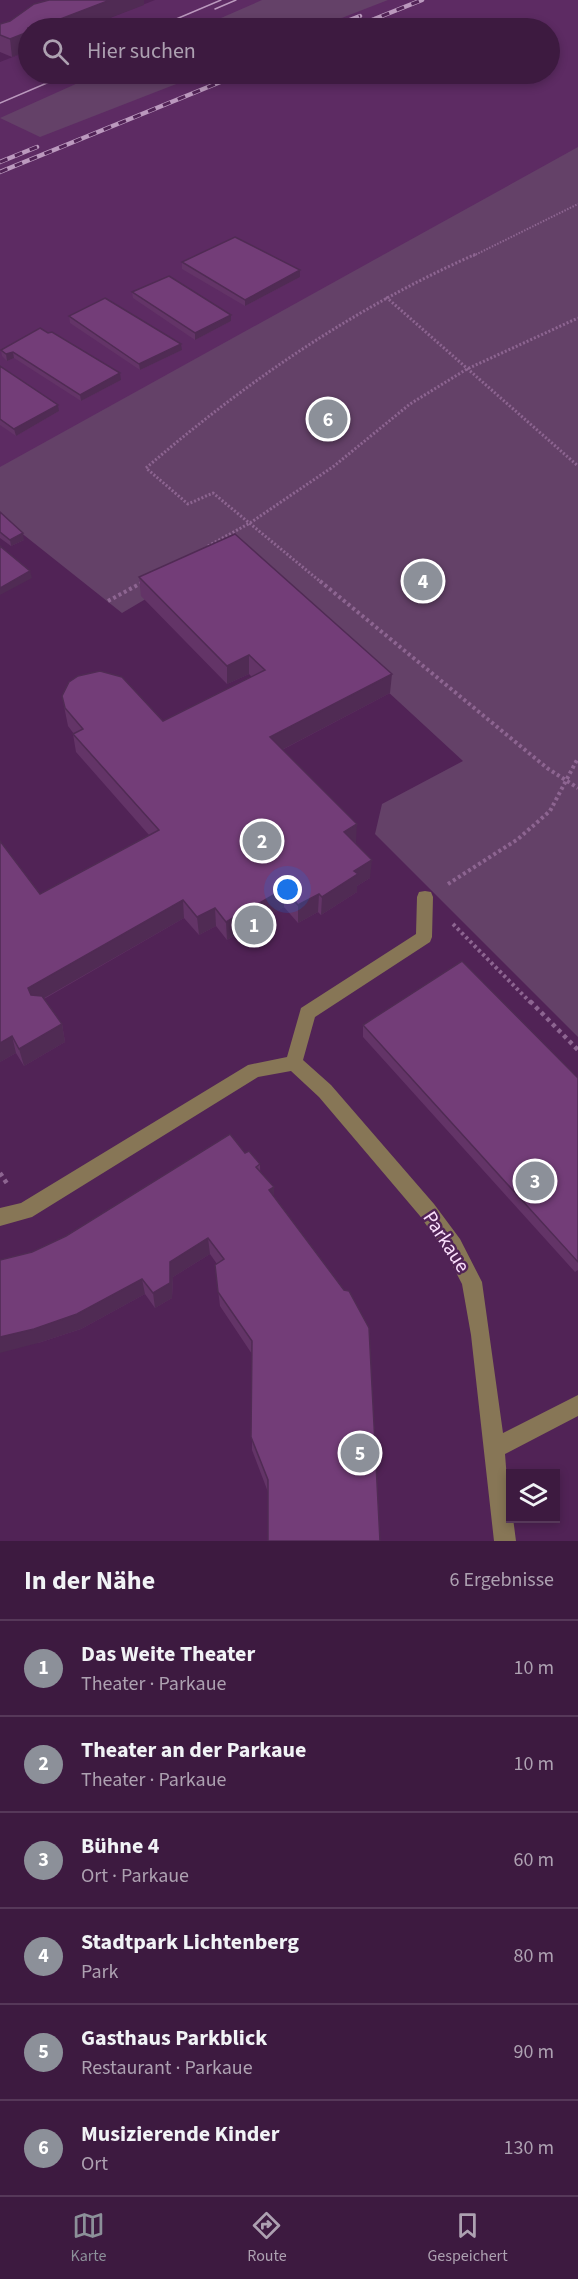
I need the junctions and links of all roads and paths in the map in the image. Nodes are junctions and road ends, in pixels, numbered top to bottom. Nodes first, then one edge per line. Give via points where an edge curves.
1 (578, 204) edge
2 (386, 297) junction
3 (578, 318) edge
4 (467, 369) junction
5 (578, 466) edge
6 (250, 523) junction
7 (200, 551) edge
8 (149, 579) edge
9 (108, 601) dead end
10 (578, 759) edge
11 (567, 779) junction
12 (578, 788) edge
13 (450, 883) dead end
14 (425, 897) joint
15 (578, 1050) edge
16 (294, 1063) junction
17 (0, 1217) edge
18 (578, 1405) edge
19 (495, 1448) junction
20 (505, 1541) edge

1 - 2 path
2 - 4 path
2 - 6 path via 281,361 146,468 188,504 213,493
3 - 4 path
4 - 5 path
4 - 6 path via 410,404 334,466
6 - 7 path
6 - 11 path via 547,768
8 - 9 path
10 - 11 path
11 - 12 path
11 - 13 path via 550,811 518,839
14 - 15 path
14 - 16 street via 424,937 307,1013
16 - 17 street via 254,1070 25,1211
16 - 19 street, Parkaue via 325,1091 453,1245 471,1282
18 - 19 street
19 - 20 street, Parkaue

